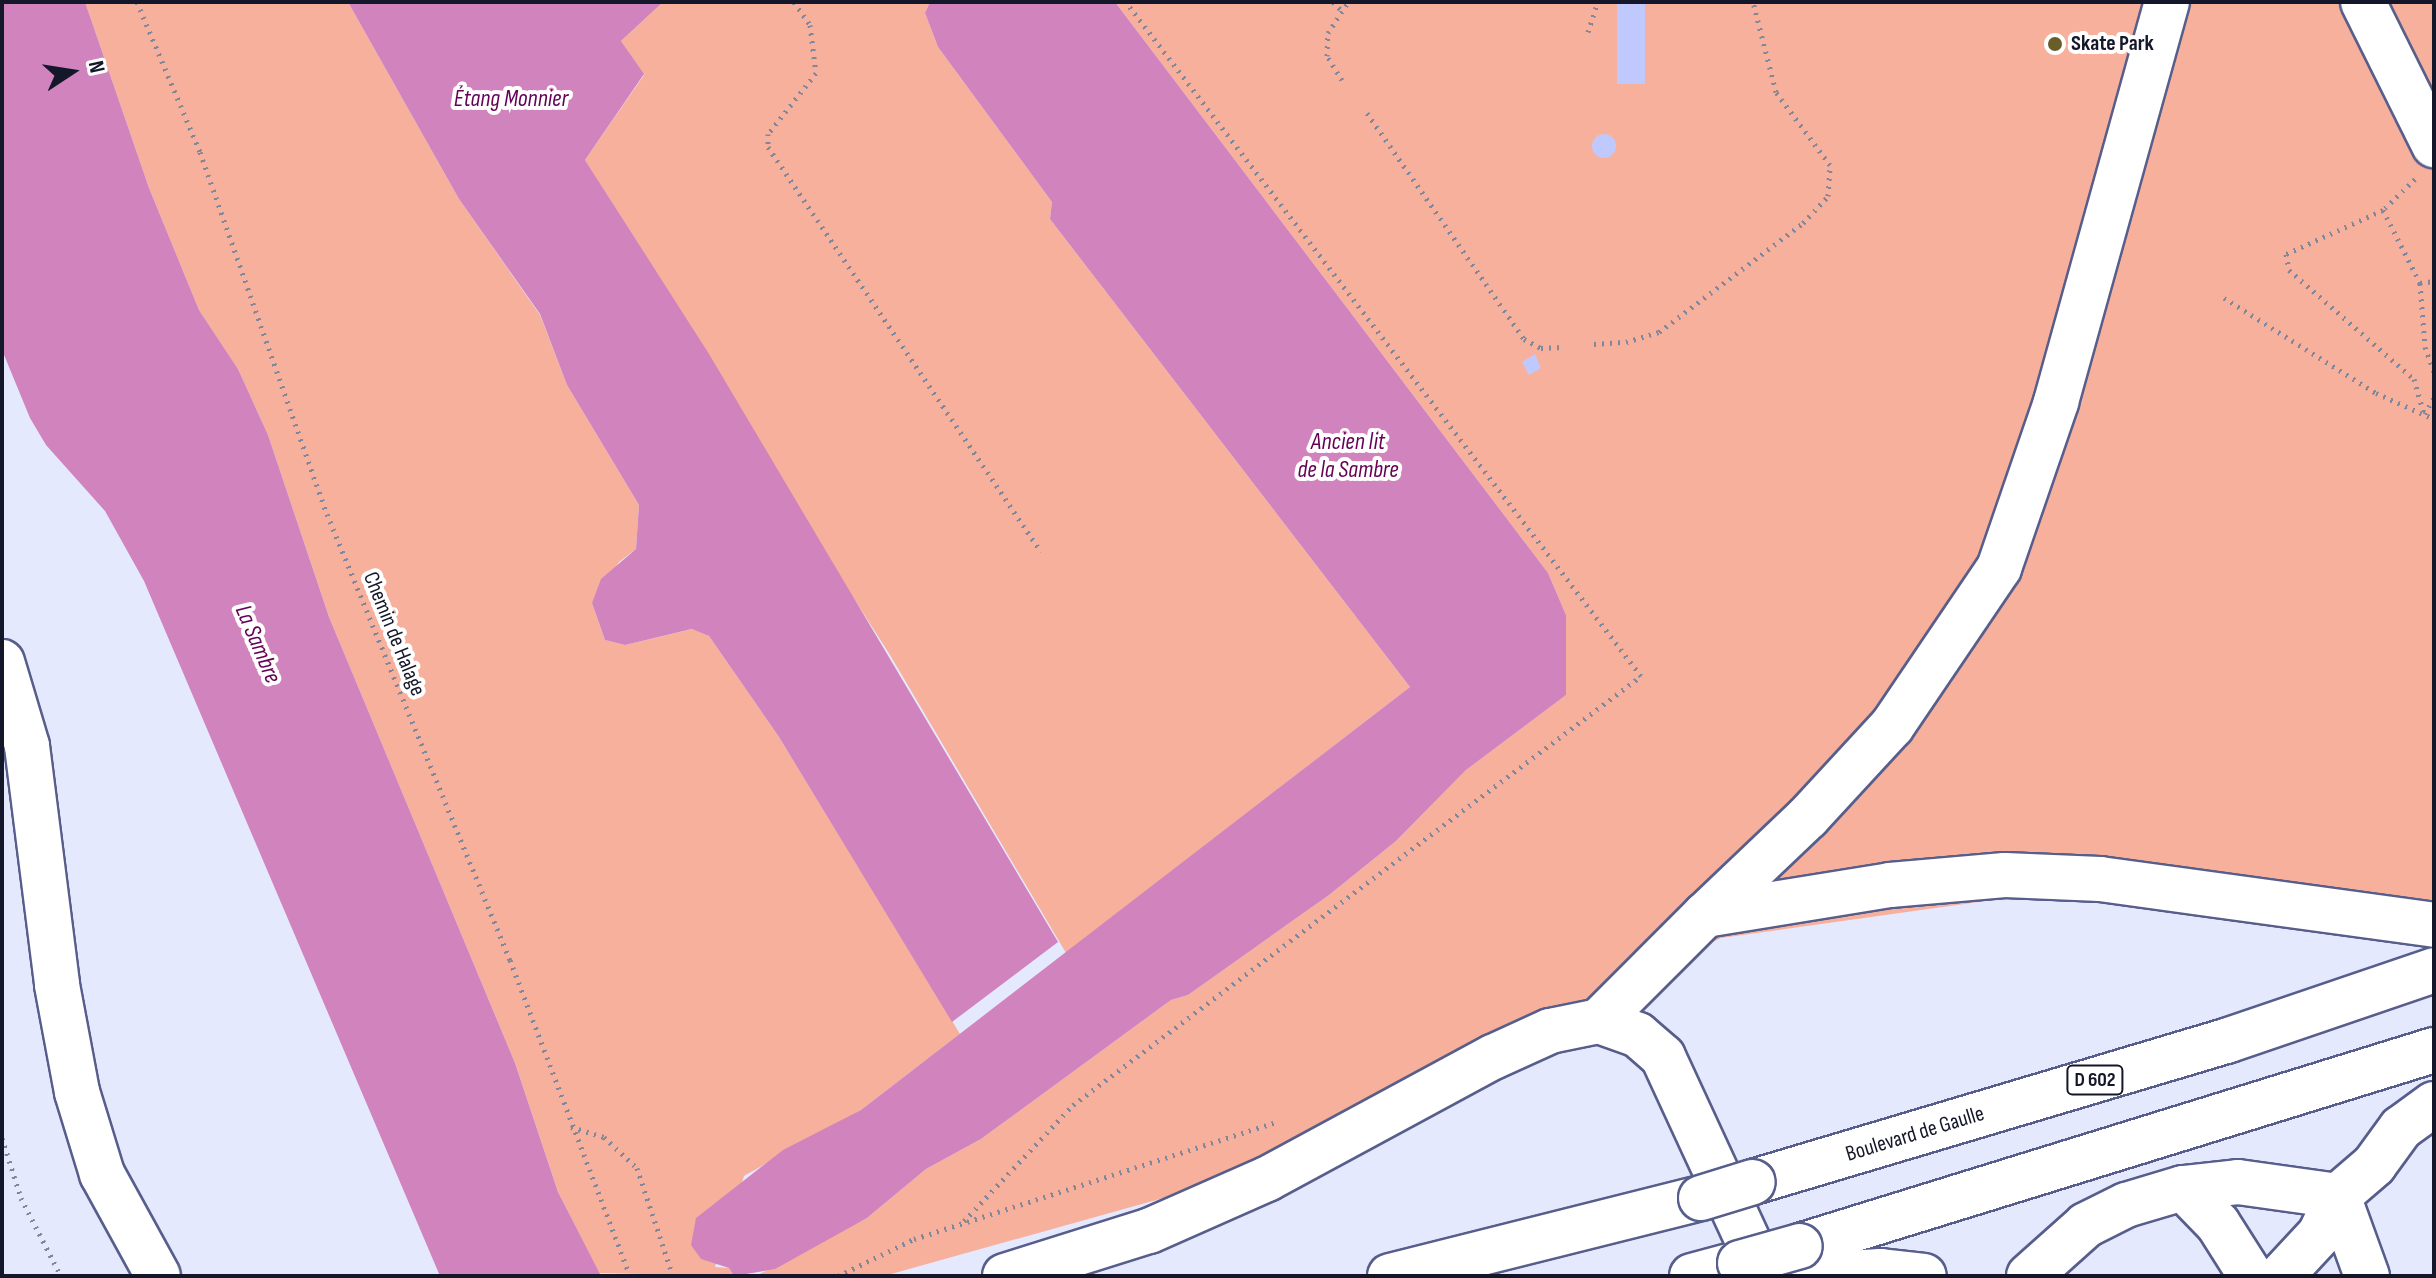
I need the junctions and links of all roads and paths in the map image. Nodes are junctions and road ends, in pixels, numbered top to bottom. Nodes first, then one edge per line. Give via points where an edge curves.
1 (137, 2) edge
2 (794, 2) edge
3 (1126, 2) edge
4 (1333, 2) edge
5 (1348, 2) edge
6 (1598, 2) edge
7 (1753, 2) edge
8 (2167, 2) edge
9 (2363, 2) edge
10 (1341, 10) junction
11 (1588, 32) dead end
12 (1342, 80) dead end
13 (1367, 113) dead end
14 (2429, 157) edge
15 (2383, 210) junction
16 (2434, 281) edge
17 (2420, 283) junction
18 (2224, 298) dead end
19 (1594, 344) dead end
20 (1562, 347) dead end
21 (2434, 372) edge
22 (2434, 397) edge
23 (2424, 415) junction
24 (2434, 419) edge
25 (1041, 552) dead end
26 (2, 662) edge
27 (1705, 915) junction
28 (2434, 925) edge
29 (2434, 970) edge
30 (1599, 1021) junction
31 (2434, 1050) edge
32 (2434, 1104) edge
33 (1281, 1121) dead end
34 (570, 1126) junction
35 (2, 1138) edge
36 (2183, 1188) junction
37 (2338, 1196) junction
38 (964, 1221) junction
39 (1800, 1266) edge
40 (1752, 1270) edge
41 (61, 1276) edge
42 (158, 1276) edge
43 (630, 1276) edge
44 (673, 1276) edge
45 (838, 1276) edge
46 (1005, 1276) edge
47 (1390, 1276) edge
48 (1692, 1276) edge
49 (1924, 1276) edge
50 (2029, 1276) edge
51 (2251, 1276) edge
52 (2281, 1276) edge
53 (2367, 1276) edge

1 - 34 path, Chemin de Halage via 200,152 327,514 510,960
2 - 25 path via 810,25 816,73 768,134 768,147
3 - 38 path via 1641,676 1073,1105
4 - 10 path
5 - 10 path
6 - 11 path
7 - 19 path via 1776,92 1830,165 1828,196 1803,223 1659,332
8 - 27 main road via 2056,402 1999,568 1892,726 1808,817
9 - 14 main road
10 - 12 path via 1328,33 1327,56
13 - 20 path via 1524,339 1541,348
14 - 15 path
15 - 17 path
15 - 23 path via 2286,254 2289,270 2414,379
16 - 17 path
17 - 21 path via 2425,347
18 - 23 path via 2376,393
22 - 23 path
23 - 24 path
26 - 42 main road via 27,746 57,985 77,1092 102,1174
27 - 28 main road via 1816,894 2005,875 2222,892
27 - 30 main road
29 - 47 main road, Boulevard de Gaulle / D 602, bridge via 2226,1041 1701,1198
30 - 40 main road via 1638,1035 1663,1057
30 - 46 main road via 1550,1031 1493,1057 1267,1179 1162,1225
31 - 39 main road
32 - 37 main road via 2401,1128 2374,1165
33 - 38 path
34 - 43 path, Chemin de Halage
34 - 44 path via 604,1137 637,1168
35 - 41 path via 21,1198
36 - 37 main road via 2238,1182
36 - 50 main road via 2126,1205 2086,1225
36 - 51 main road via 2218,1224
37 - 52 main road via 2320,1234
37 - 53 main road
38 - 45 path
39 - 40 main road, bridge
39 - 49 main road
40 - 48 main road

